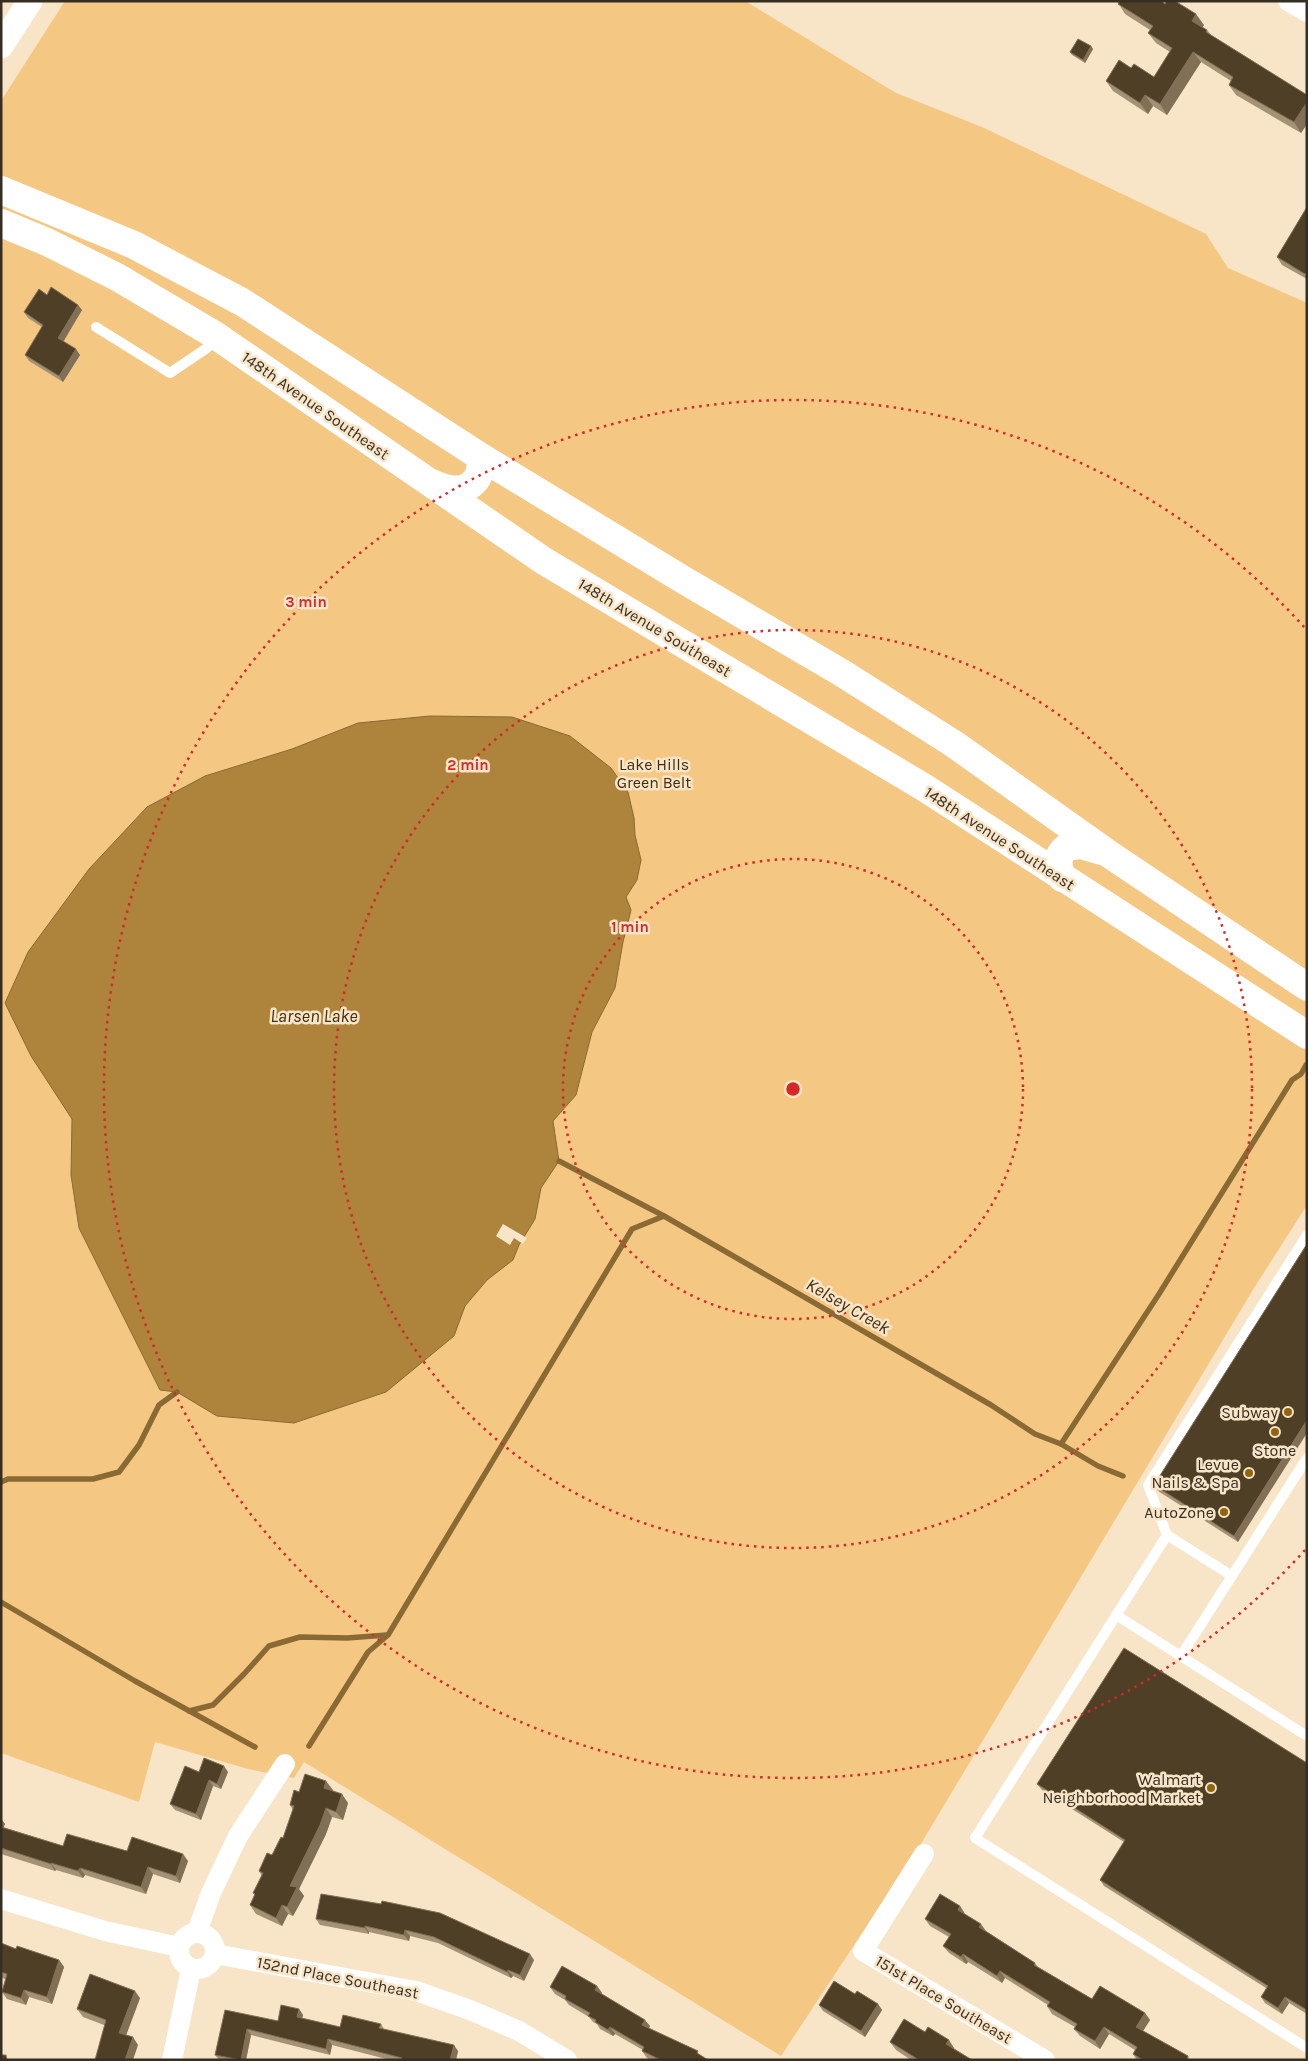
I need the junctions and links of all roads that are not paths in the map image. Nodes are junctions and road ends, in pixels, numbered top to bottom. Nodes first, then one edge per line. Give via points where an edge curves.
1 (30, 1) edge
2 (1288, 1) edge
3 (1307, 12) edge
4 (1, 46) edge
5 (1, 190) edge
6 (1, 223) edge
7 (96, 327) dead end
8 (215, 335) junction
9 (481, 456) junction
10 (416, 475) junction
11 (1106, 852) junction
12 (1062, 878) junction
13 (1307, 987) edge
14 (1307, 1035) edge
15 (1307, 1235) edge
16 (1307, 1458) edge
17 (1167, 1534) junction
18 (1232, 1576) junction
19 (1116, 1615) junction
20 (1181, 1656) junction
21 (1307, 1736) edge
22 (285, 1764) dead end
23 (924, 1854) dead end
24 (1, 1899) edge
25 (197, 1932) junction
26 (178, 1947) junction
27 (215, 1954) junction
28 (191, 1969) junction
29 (1307, 2048) edge
30 (172, 2060) edge
31 (568, 2060) edge
32 (1045, 2060) edge

1 - 4 street
2 - 3 street
5 - 9 main road via 134,245 227,293
6 - 8 main road, 148th Avenue Southeast via 117,277
7 - 8 lane via 170,373 207,348
8 - 10 main road, 148th Avenue Southeast
9 - 10 main road via 477,479 467,488 457,491
9 - 11 main road via 842,673 954,744
10 - 12 main road, 148th Avenue Southeast via 544,561 925,788
11 - 12 main road via 1081,845 1067,847 1059,856 1058,868
11 - 13 main road
12 - 14 main road, 148th Avenue Southeast
15 - 17 lane via 1148,1485
16 - 18 lane
17 - 18 lane
17 - 19 lane
18 - 20 lane
19 - 20 lane
19 - 29 lane via 975,1838
20 - 21 lane
22 - 25 street via 238,1836
23 - 32 street, 151st Place Southeast via 863,1950
24 - 26 street via 105,1931
25 - 26 street via 185,1936
25 - 27 street via 213,1942
26 - 28 street via 179,1958
27 - 28 street via 209,1965
27 - 31 street, 152nd Place Southeast via 416,1991 519,2031
28 - 30 street

